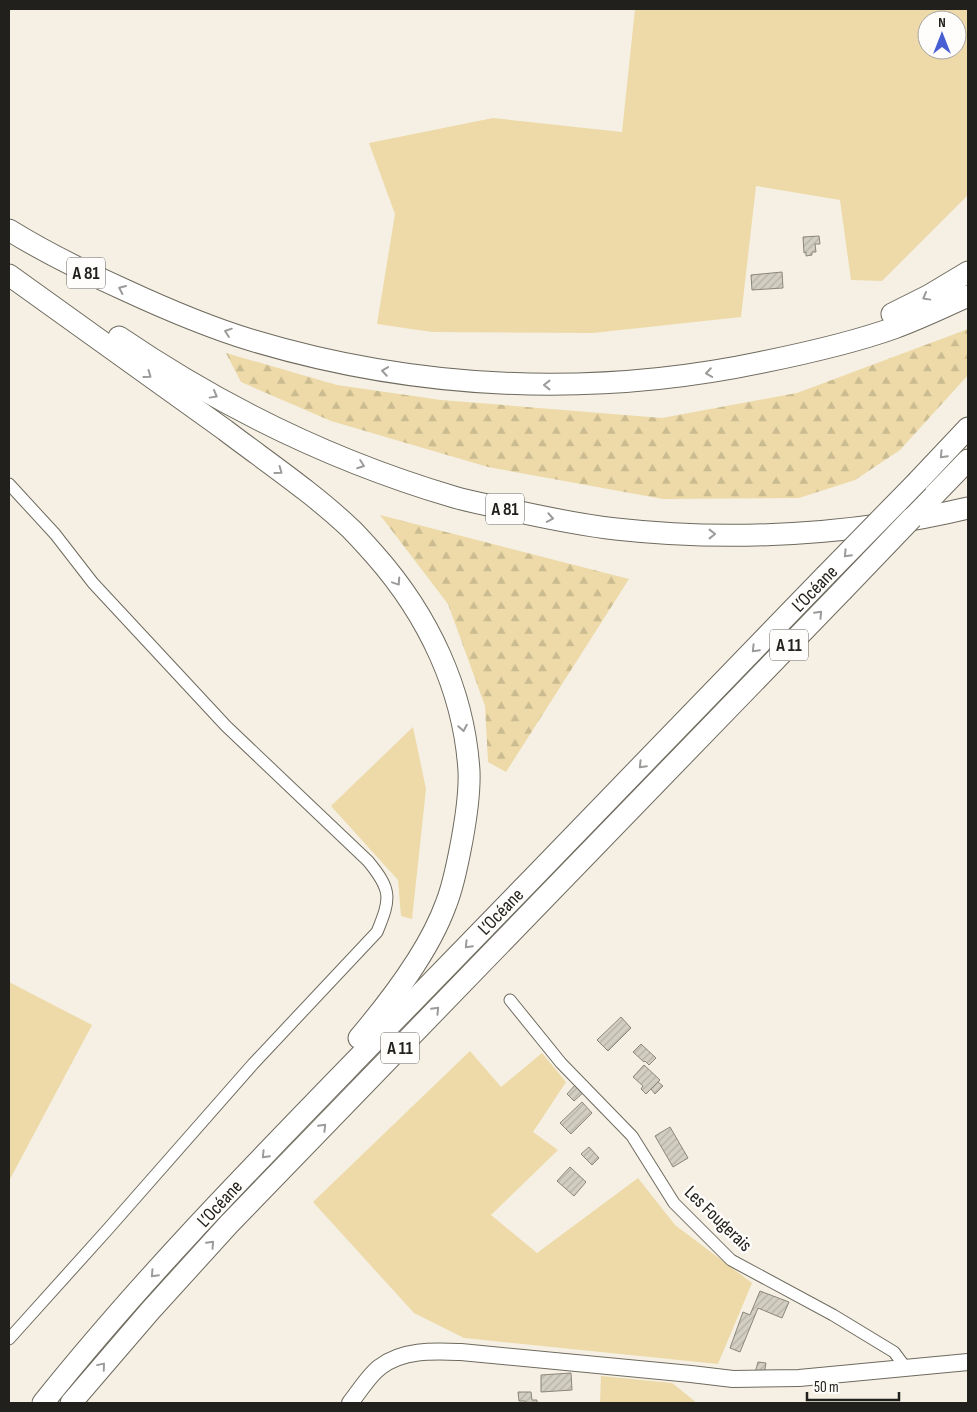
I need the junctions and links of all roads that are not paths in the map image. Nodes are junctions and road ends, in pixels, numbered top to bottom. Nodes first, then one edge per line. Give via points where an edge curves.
1 (9, 230) edge
2 (9, 263) edge
3 (968, 272) edge
4 (9, 276) edge
5 (968, 296) edge
6 (756, 364) junction
7 (968, 428) edge
8 (968, 460) edge
9 (9, 484) edge
10 (968, 508) edge
11 (510, 1000) dead end
12 (322, 1094) junction
13 (9, 1339) edge
14 (968, 1362) edge
15 (906, 1368) junction
16 (43, 1403) edge
17 (71, 1403) edge
18 (350, 1403) edge

6 -> 1 highway, A 81 via 646,381 565,385 496,384 366,368 250,340 166,309 85,272
2 -> 10 highway, A 81 via 133,347 269,425 342,458 455,497 614,529 680,534 767,535 840,530 932,517
3 -> 6 highway via 888,316 788,347
4 -> 12 highway via 294,481 352,530 391,574 420,615 439,650 456,694 469,772 467,814 447,902 435,930 413,966 381,1012 337,1064
5 - 6 highway, A 81 via 885,331 838,346
7 -> 12 highway, L’Océane / A 11, bridge
17 -> 8 highway, L’Océane / A 11, bridge via 229,1224
9 - 13 street via 94,583 226,726 368,862 381,877 388,894 377,932 253,1064
11 - 15 street, Les Fougerais via 561,1063 632,1136 674,1203 731,1260 894,1352
12 -> 16 highway, L’Océane / A 11 via 148,1280
14 - 15 street
15 - 18 street via 799,1378 733,1379 429,1351 406,1355 380,1367

